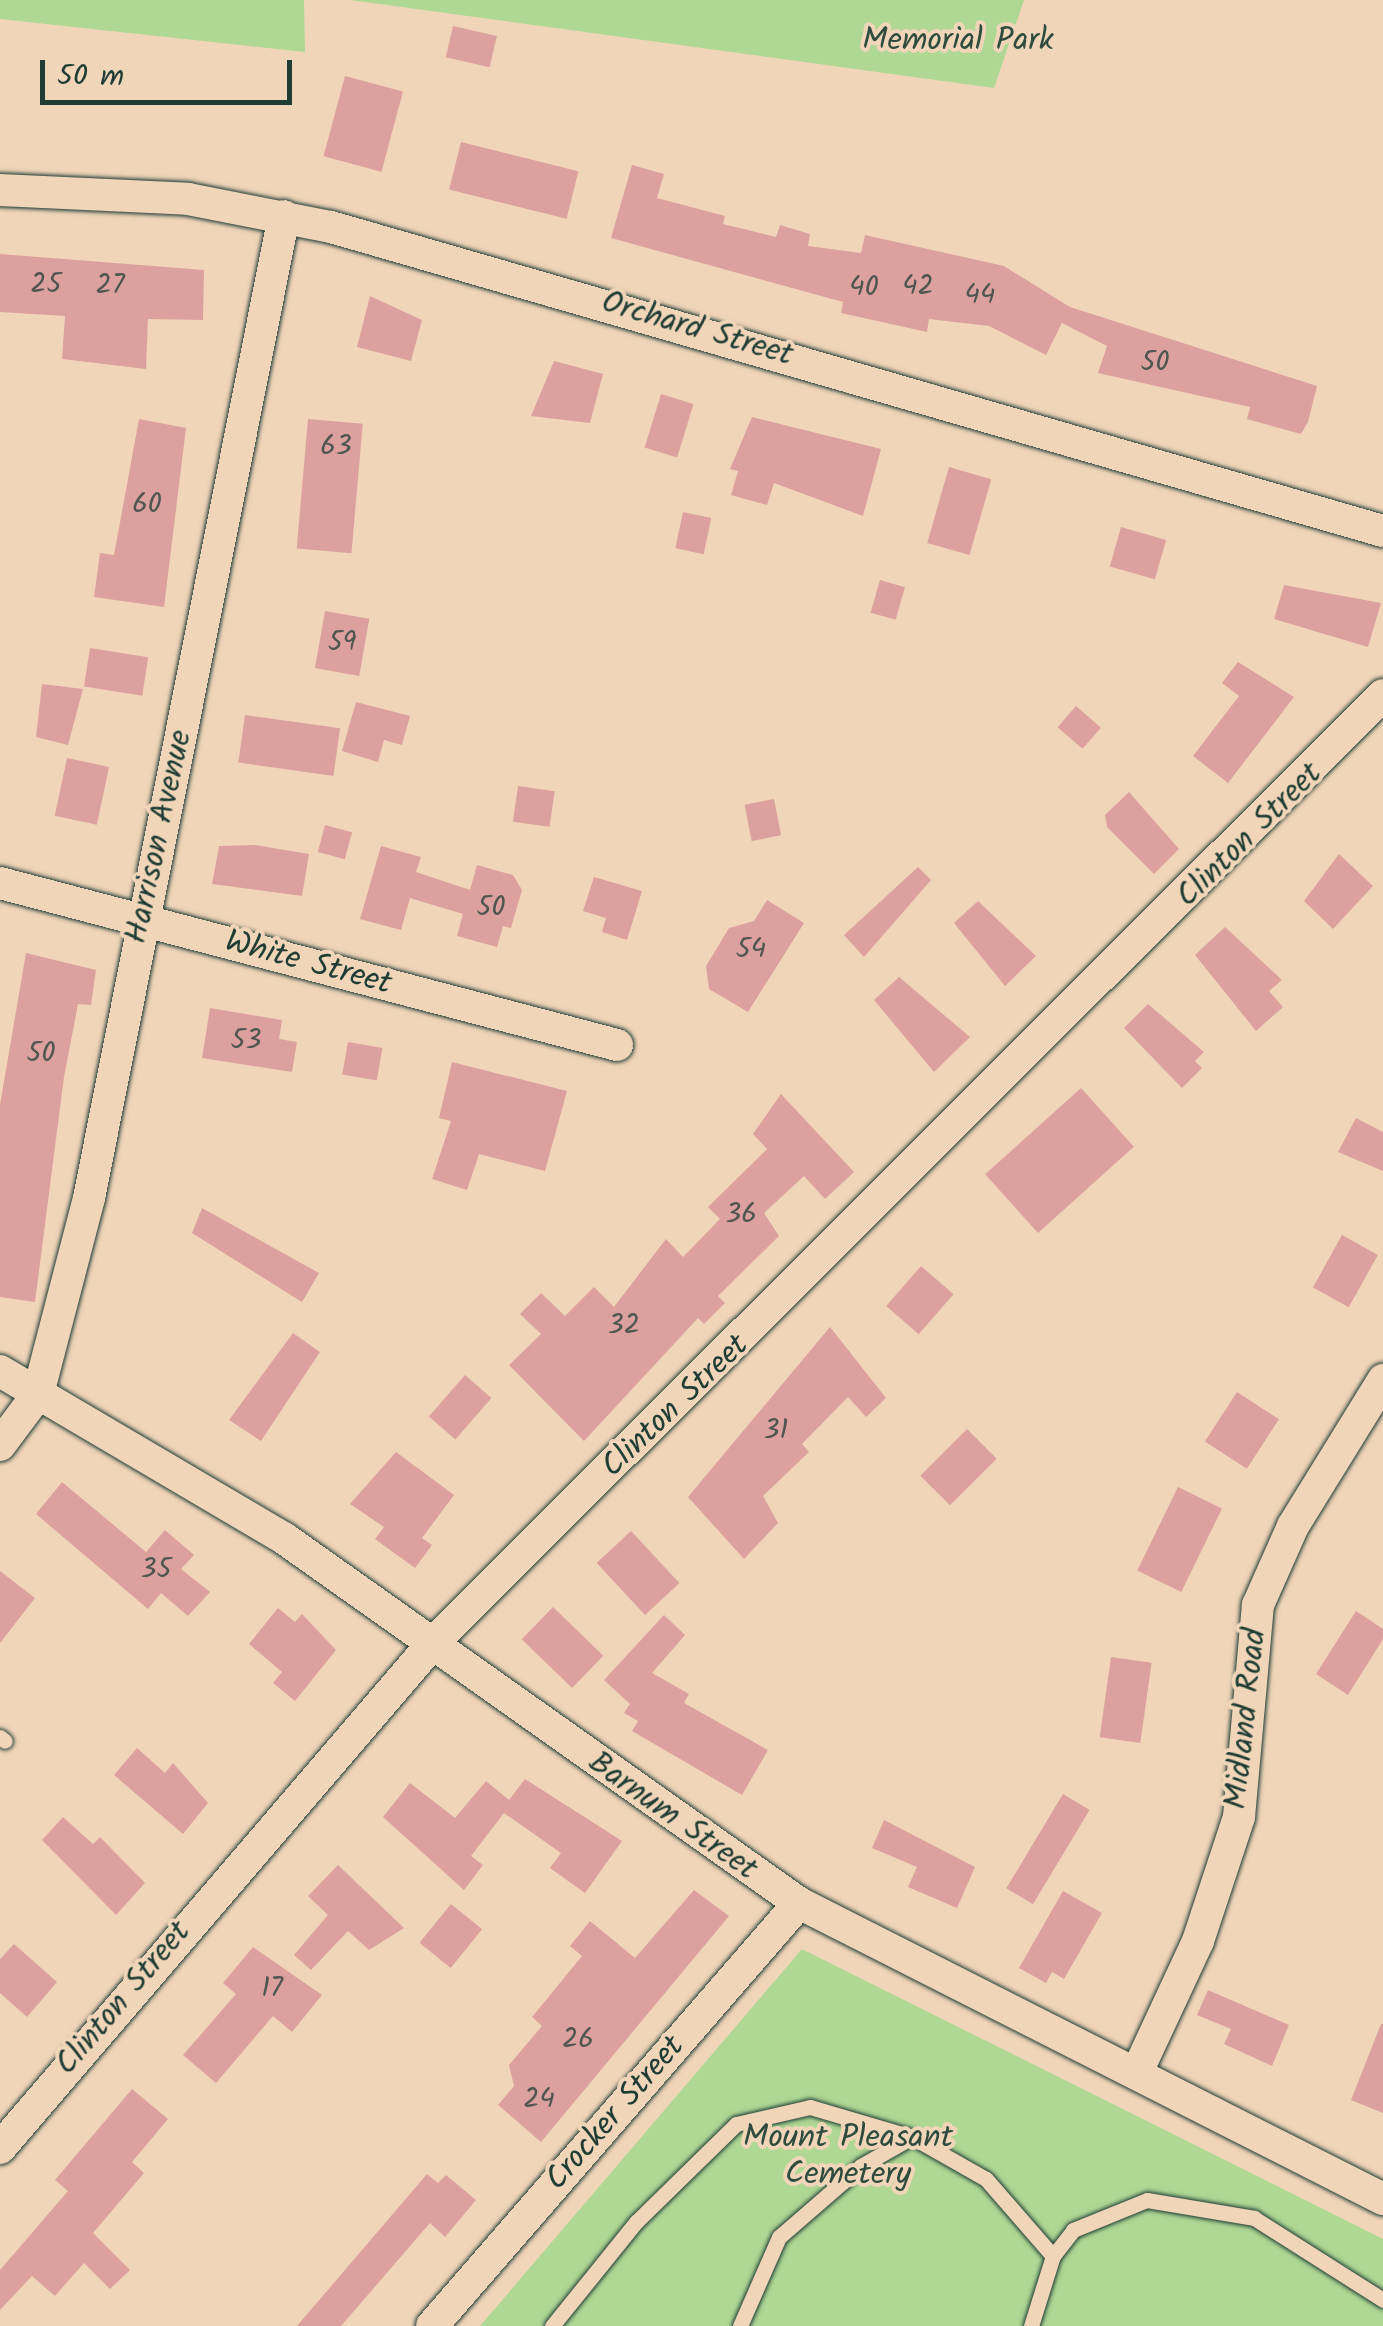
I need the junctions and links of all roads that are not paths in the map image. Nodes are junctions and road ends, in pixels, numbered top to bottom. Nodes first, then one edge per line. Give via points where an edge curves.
1 (0, 190) edge
2 (284, 216) junction
3 (1383, 531) edge
4 (1383, 695) edge
5 (0, 883) edge
6 (139, 920) junction
7 (617, 1046) dead end
8 (0, 1371) edge
9 (1383, 1380) edge
10 (38, 1394) junction
11 (0, 1444) edge
12 (433, 1643) junction
13 (799, 1903) junction
14 (1137, 2072) junction
15 (912, 2138) junction
16 (0, 2148) edge
17 (1383, 2198) edge
18 (1053, 2256) junction
19 (1383, 2300) edge
20 (432, 2326) edge
21 (552, 2326) edge
22 (740, 2326) edge
23 (1031, 2326) edge

1 - 2 street, Orchard Street via 188,199
2 - 3 street, Orchard Street
2 - 6 street, Harrison Avenue via 202,650
4 - 12 street, Clinton Street
5 - 6 street, White Street
6 - 7 street, White Street
6 - 10 street, Harrison Avenue via 111,1100
8 - 10 street, Barnum Street
9 - 14 street, Midland Road via 1294,1526 1258,1605 1235,1832 1198,1942
10 - 11 street, Harrison Avenue
10 - 12 street, Barnum Street via 208,1490
12 - 13 street, Barnum Street
12 - 16 street, Clinton Street
13 - 14 street, Barnum Street
13 - 20 street, Crocker Street
14 - 17 street, Barnum Street
15 - 18 lane via 986,2179
15 - 21 lane via 810,2107 736,2124 636,2222
15 - 22 lane via 861,2166 778,2238
18 - 19 lane via 1105,2212 1146,2200 1195,2202 1299,2241
18 - 23 lane

